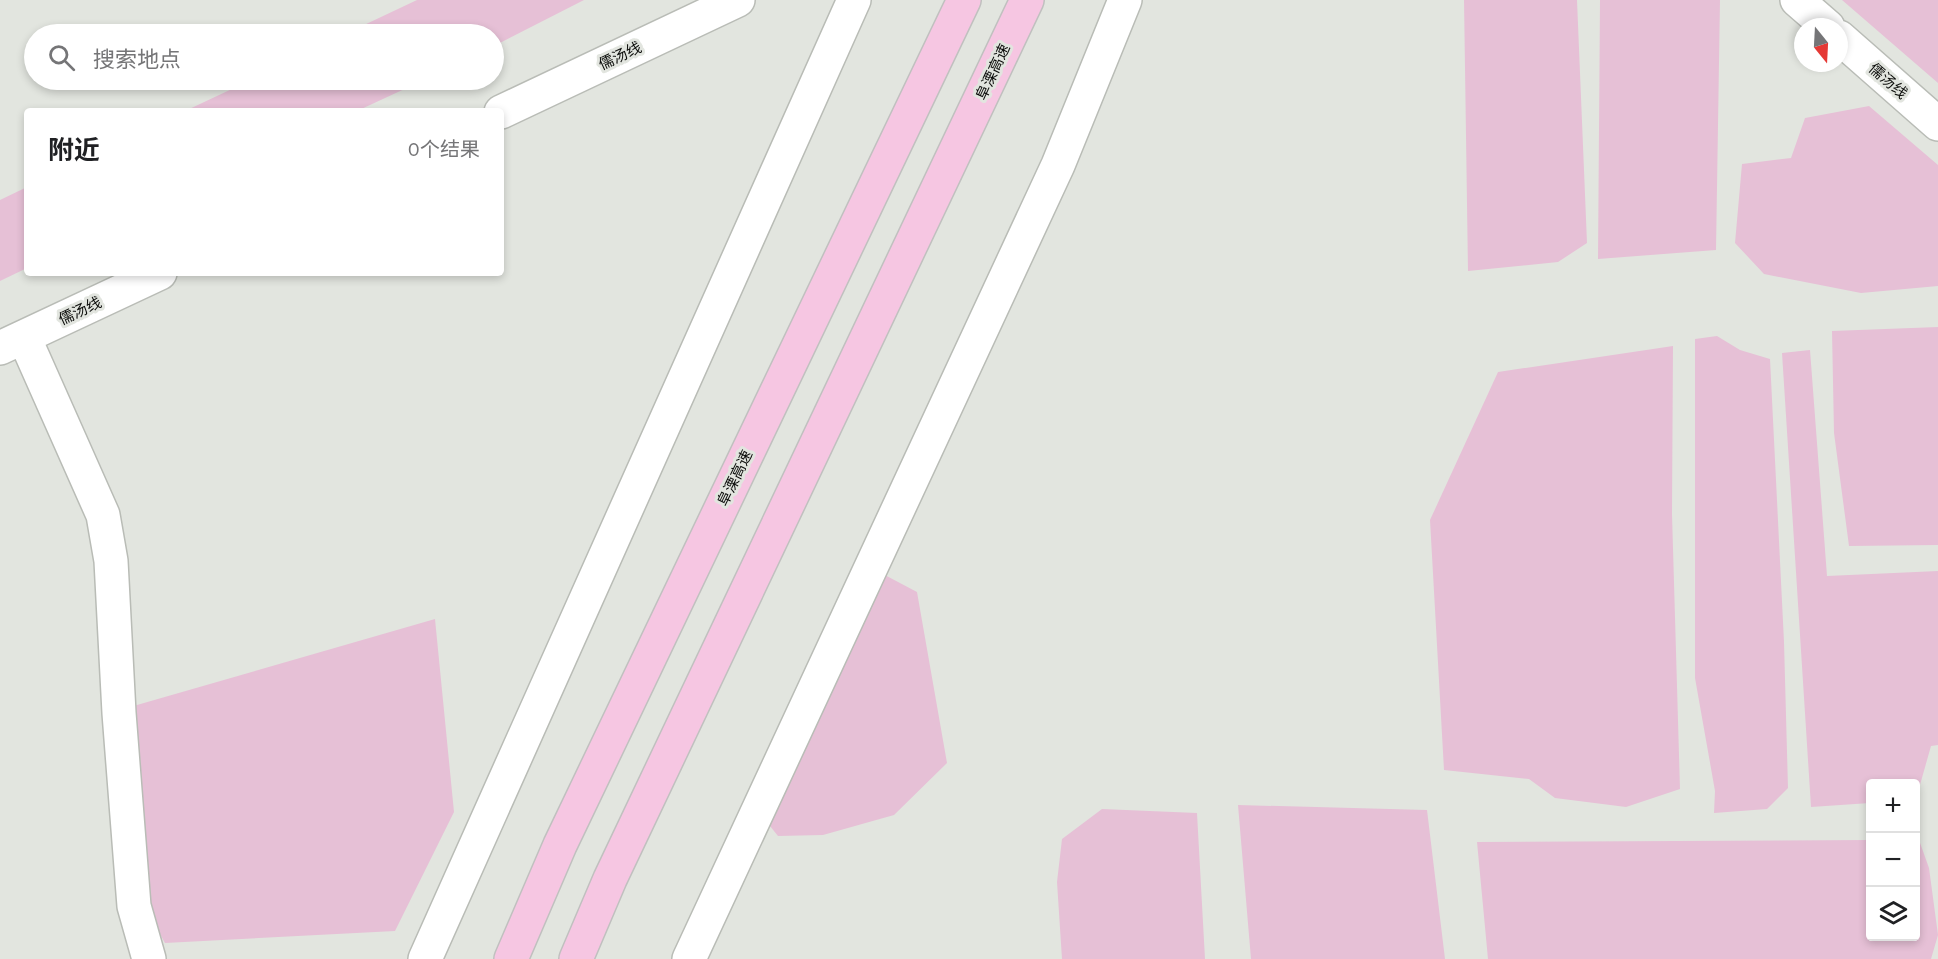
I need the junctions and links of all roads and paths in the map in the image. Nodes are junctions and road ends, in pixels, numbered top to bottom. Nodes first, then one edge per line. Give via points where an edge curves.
1 (738, 0) edge
2 (854, 0) edge
3 (964, 0) edge
4 (1028, 0) edge
5 (1125, 0) edge
6 (1797, 0) edge
7 (1818, 18) edge
8 (1848, 45) edge
9 (504, 111) edge
10 (1938, 124) edge
11 (154, 276) edge
12 (12, 343) edge
13 (149, 959) edge
14 (425, 959) edge
15 (511, 959) edge
16 (576, 959) edge
17 (689, 959) edge

1 - 9 street, 儒汤线
2 - 14 street
3 - 15 highway, 阜溧高速 via 560,845
4 - 16 highway, 阜溧高速 via 615,868
5 - 17 street via 1058,165
6 - 7 street
8 - 10 street, 儒汤线
11 - 12 street, 儒汤线
12 - 13 street via 103,515 111,561 134,906

